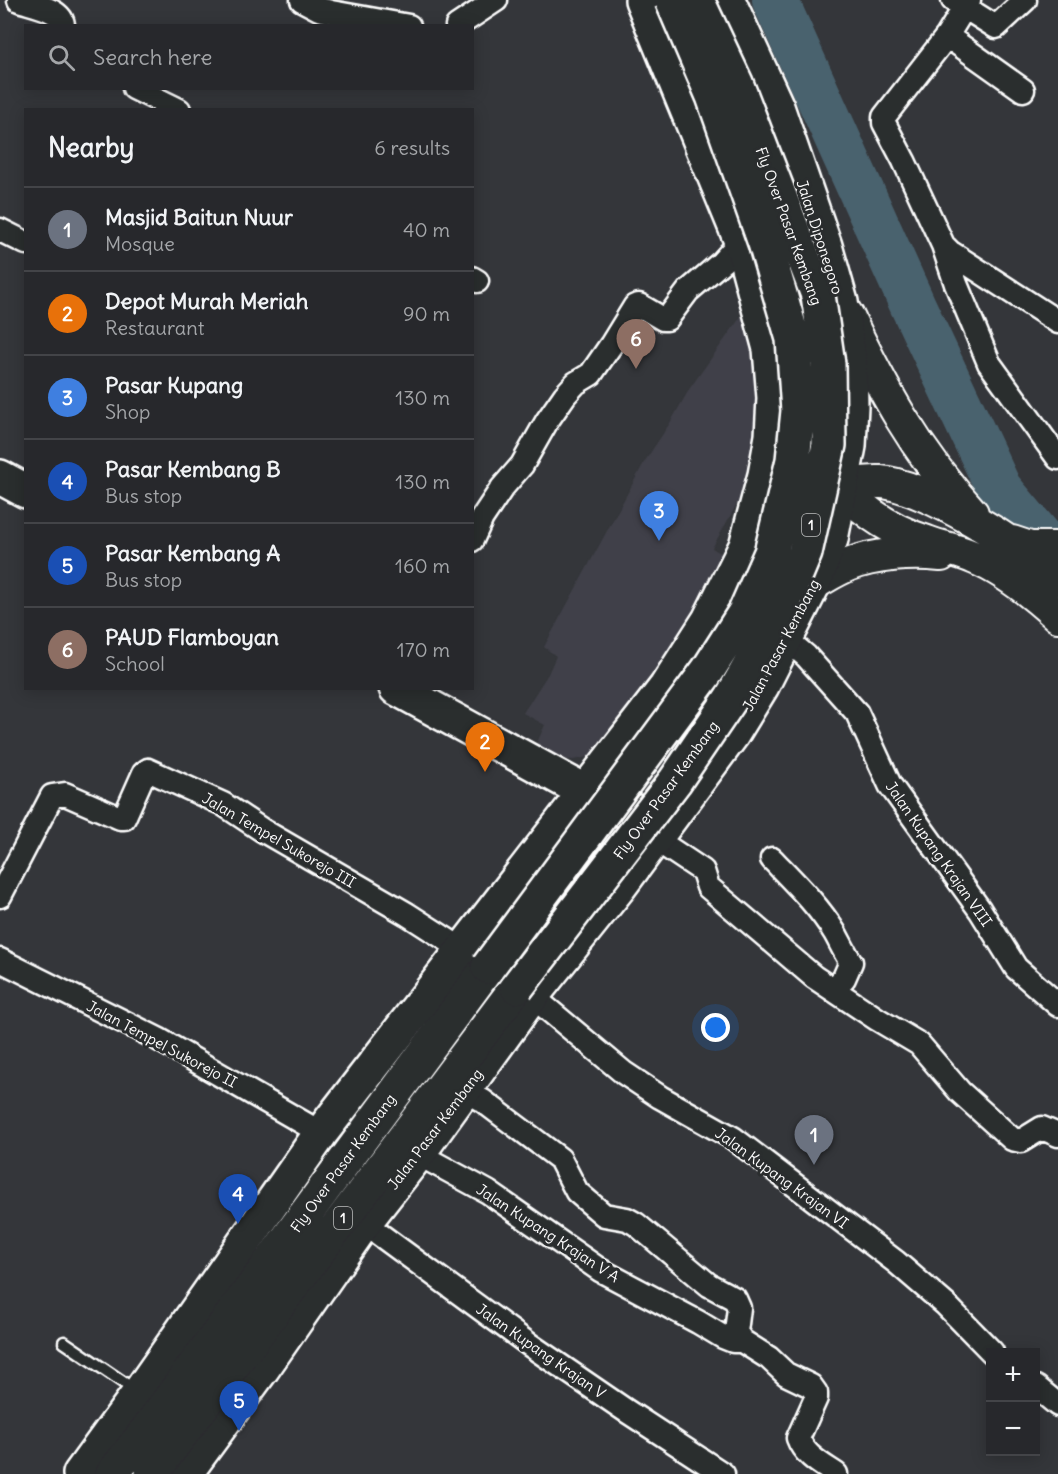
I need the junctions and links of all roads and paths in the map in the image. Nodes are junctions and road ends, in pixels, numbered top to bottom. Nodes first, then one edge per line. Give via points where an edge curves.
1 (19, 0) edge
2 (302, 0) edge
3 (496, 0) edge
4 (642, 0) edge
5 (672, 0) edge
6 (697, 0) edge
7 (728, 0) edge
8 (1025, 0) edge
9 (961, 3) edge
10 (63, 24) edge
11 (398, 24) edge
12 (460, 24) edge
13 (947, 36) junction
14 (139, 90) edge
15 (1023, 90) dead end
16 (777, 107) junction
17 (175, 108) edge
18 (700, 143) junction
19 (0, 230) edge
20 (24, 242) edge
21 (741, 242) junction
22 (943, 245) junction
23 (841, 302) junction
24 (1058, 322) edge
25 (774, 398) junction
26 (1058, 458) edge
27 (0, 477) edge
28 (840, 487) junction
29 (24, 490) edge
30 (997, 535) junction
31 (474, 536) edge
32 (756, 538) junction
33 (1058, 548) edge
34 (975, 558) junction
35 (1058, 579) edge
36 (812, 589) junction
37 (1058, 616) edge
38 (786, 639) junction
39 (400, 690) edge
40 (692, 790) junction
41 (584, 791) junction
42 (655, 839) junction
43 (772, 859) dead end
44 (8, 861) edge
45 (512, 885) junction
46 (0, 896) edge
47 (582, 935) junction
48 (463, 950) junction
49 (0, 960) edge
50 (833, 990) junction
51 (532, 996) junction
52 (1058, 1005) edge
53 (464, 1090) junction
54 (321, 1133) junction
55 (1058, 1135) edge
56 (418, 1154) junction
57 (364, 1222) junction
58 (742, 1341) junction
59 (64, 1342) dead end
60 (987, 1348) edge
61 (1040, 1391) edge
62 (139, 1393) junction
63 (1058, 1405) edge
64 (162, 1458) edge
65 (80, 1474) edge
66 (112, 1474) edge
67 (723, 1474) edge
68 (836, 1474) edge

1 - 10 street via 58,13
2 - 11 street via 319,9
3 - 12 street
4 - 18 main road
5 - 64 main road, Fly Over Pasar Kembang / 1, bridge via 713,96 765,243 793,339 796,431 771,553 744,612 708,670
6 - 64 main road, Fly Over Pasar Kembang / 1, bridge via 736,83 818,296 828,364 829,445 805,553 780,614 732,697 675,781
7 - 16 main road, Jalan Diponegoro
8 - 9 street via 996,27
9 - 13 street
13 - 15 street
13 - 22 street via 883,120
14 - 17 street
16 - 18 main road via 776,139 760,155 735,164 723,162
16 - 23 main road, Jalan Diponegoro
18 - 21 main road
19 - 20 street
21 - 25 main road via 770,349
21 - 31 street via 688,291 667,319 634,306 591,374 565,395
22 - 24 street
22 - 26 street via 990,363
23 - 28 main road, Jalan Diponegoro via 850,362 851,405 849,446
23 - 30 main road via 903,424 944,483
25 - 28 main road
25 - 32 main road
27 - 29 main road
28 - 30 main road via 883,482 912,490
28 - 32 main road via 806,499
28 - 34 main road via 873,517 898,532
28 - 36 main road, Jalan Pasar Kembang via 831,539
30 - 33 main road via 1030,548
30 - 35 main road
32 - 36 main road via 783,526 800,531 812,543
32 - 41 main road via 666,687
34 - 36 main road via 922,553 879,557 849,565
34 - 37 main road via 1040,599
36 - 38 main road, Jalan Pasar Kembang
38 - 40 main road, Jalan Pasar Kembang via 732,735
38 - 52 street, Jalan Kupang Krajan VIII via 857,713 890,785 980,910 1016,968
39 - 41 main road, Jalan Pasar Kembang
40 - 41 main road, Jalan Pasar Kembang via 668,806 646,813 625,811
40 - 42 main road, Jalan Pasar Kembang
41 - 45 main road
42 - 47 main road, Jalan Pasar Kembang
42 - 50 street via 703,871 708,887
43 - 50 street via 802,890 851,962
44 - 46 street
44 - 48 street, Jalan Tempel Sukorejo III via 52,796 65,794 124,818 148,770 223,804
45 - 47 main road via 553,897 566,908
45 - 48 main road
47 - 51 main road, Jalan Pasar Kembang
48 - 54 main road
49 - 54 street, Jalan Tempel Sukorejo II via 158,1039
50 - 55 street via 919,1044 960,1092 1012,1139 1021,1140 1042,1128
51 - 53 main road, Jalan Pasar Kembang
51 - 60 street, Jalan Kupang Krajan VI via 624,1073 733,1138 896,1262 946,1305
53 - 56 main road, Jalan Pasar Kembang
53 - 58 street via 560,1159 577,1192 604,1215 636,1224 709,1285 735,1299 739,1308 736,1332
54 - 62 main road
56 - 57 main road, Jalan Pasar Kembang
56 - 58 street, Jalan Kupang Krajan V A via 488,1192 600,1270 723,1338
57 - 64 main road, Jalan Pasar Kembang via 263,1368
57 - 67 street, Jalan Kupang Krajan V via 530,1345
58 - 68 street, Jalan Kupang Krajan V A via 816,1393 798,1438 809,1455
59 - 62 lane
61 - 63 street
62 - 65 main road
64 - 66 main road, Fly Over Pasar Kembang / 1

